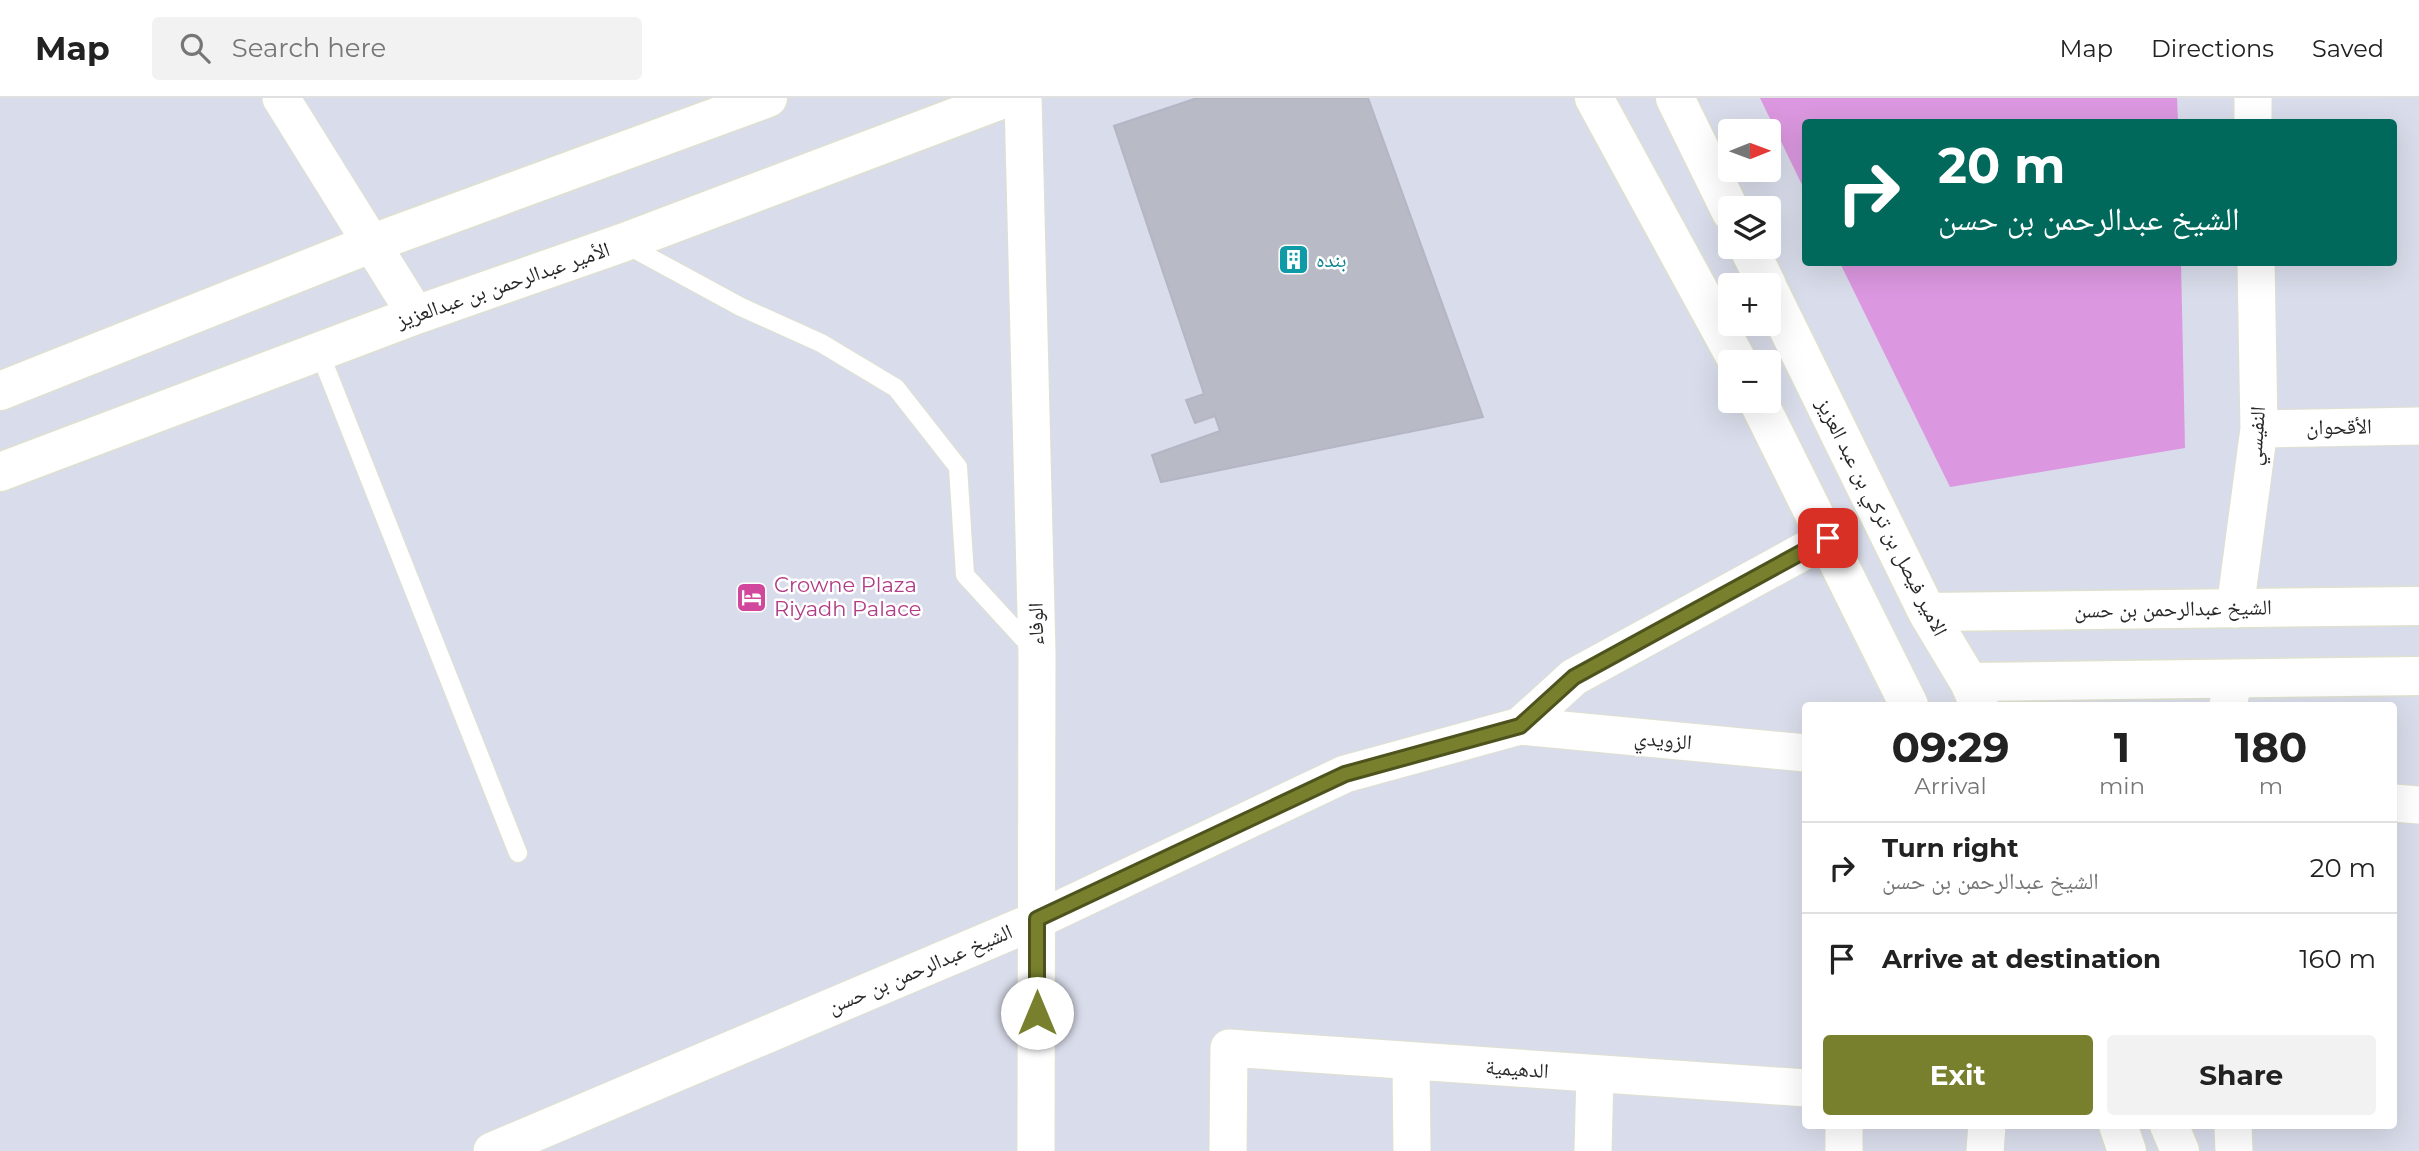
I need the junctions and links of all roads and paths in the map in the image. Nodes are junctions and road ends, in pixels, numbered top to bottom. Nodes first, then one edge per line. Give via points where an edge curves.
1 (281, 98) edge
2 (768, 98) edge
3 (1006, 98) edge
4 (1023, 98) edge
5 (1594, 98) edge
6 (1675, 98) edge
7 (2253, 98) edge
8 (2253, 119) edge
9 (1723, 196) edge
10 (622, 243) junction
11 (370, 244) junction
12 (2256, 266) edge
13 (1781, 314) edge
14 (416, 315) junction
15 (1731, 350) edge
16 (319, 351) junction
17 (0, 391) edge
18 (1764, 413) edge
19 (2419, 426) edge
20 (2259, 429) junction
21 (0, 472) edge
22 (1828, 538) junction
23 (2419, 606) edge
24 (2235, 609) junction
25 (1927, 612) junction
26 (1037, 653) junction
27 (2419, 676) edge
28 (2231, 692) edge
29 (1974, 694) edge
30 (1908, 702) edge
31 (1520, 726) junction
32 (1802, 753) edge
33 (2397, 803) edge
34 (2419, 805) edge
35 (518, 853) dead end
36 (1037, 919) junction
37 (1411, 1062) junction
38 (1595, 1074) junction
39 (1802, 1088) edge
40 (1844, 1129) edge
41 (1987, 1129) edge
42 (2119, 1129) edge
43 (2171, 1129) edge
44 (2233, 1129) edge
45 (492, 1151) edge
46 (1036, 1151) edge
47 (1228, 1151) edge
48 (1412, 1151) edge
49 (1594, 1151) edge
50 (1844, 1151) edge
51 (1985, 1151) edge
52 (2127, 1151) edge
53 (2180, 1151) edge
54 (2234, 1151) edge

1 - 11 street
2 - 11 street
3 - 10 street, الأمير عبدالرحمن بن عبدالعزيز
4 - 26 street, الوفاء
5 - 15 street
6 - 9 street
7 - 8 street
10 - 14 street, الأمير عبدالرحمن بن عبدالعزيز
10 - 26 lane via 741,307 821,343 896,388 958,467 965,575
11 - 14 street
11 - 17 street
12 - 20 street, النفيسي
13 - 25 street, الامير فيصل بن تركي بن عبد العزيز
14 - 16 street, الأمير عبدالرحمن بن عبدالعزيز
16 - 21 street, الأمير عبدالرحمن بن عبدالعزيز
16 - 35 lane
18 - 22 street
19 - 20 street, الأقحوان
20 - 24 street, النفيسي
22 - 30 street
22 - 31 street, الشيخ عبدالرحمن بن حسن via 1574,677
23 - 24 street, الشيخ عبدالرحمن بن حسن
24 - 25 street, الشيخ عبدالرحمن بن حسن
25 - 29 street, الامير فيصل بن تركي بن عبد العزيز
26 - 36 street, الوفاء
27 - 28 street
28 - 29 street
31 - 32 street, الزويدي
31 - 36 street, الشيخ عبدالرحمن بن حسن via 1345,774
33 - 34 street
36 - 45 street, الشيخ عبدالرحمن بن حسن
36 - 46 street, الوفاء
37 - 38 street, الدهيمية
37 - 47 street, الدهيمية via 1229,1048
37 - 48 street
38 - 39 street, الدهيمية
38 - 49 street
40 - 50 street
41 - 51 street
42 - 52 street
43 - 53 street
44 - 54 street

